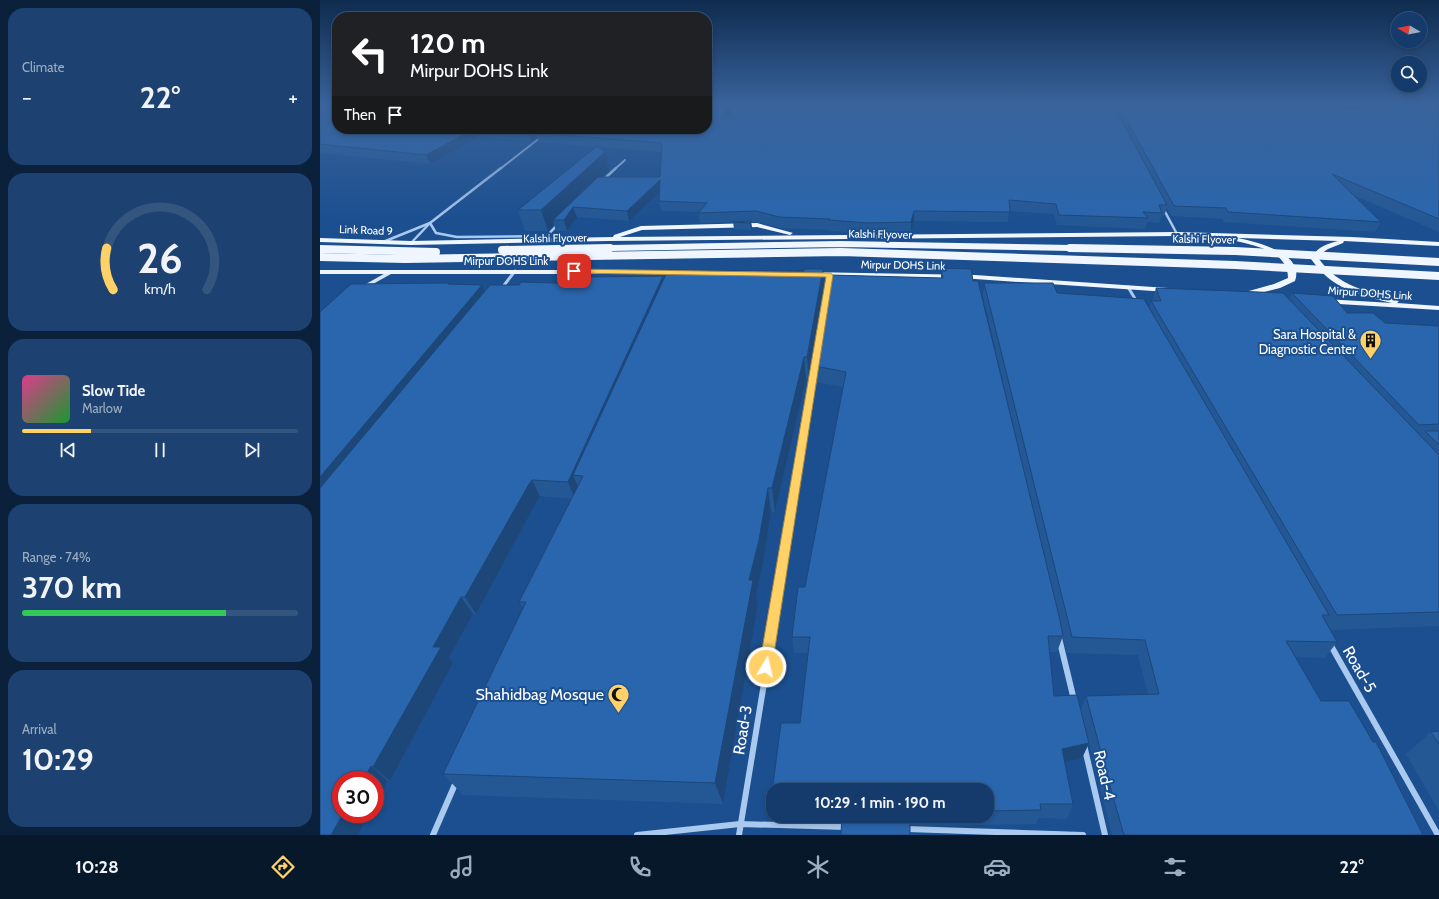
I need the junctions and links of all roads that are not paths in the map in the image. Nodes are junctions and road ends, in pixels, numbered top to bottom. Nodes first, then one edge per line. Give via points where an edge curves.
1 (533, 143) edge
2 (625, 160) dead end
3 (601, 182) edge
4 (1163, 207) edge
5 (563, 220) edge
6 (430, 223) junction
7 (1177, 234) junction
8 (1210, 235) junction
9 (802, 237) junction
10 (607, 238) junction
11 (1352, 239) junction
12 (320, 240) edge
13 (382, 242) junction
14 (411, 243) junction
15 (1439, 244) edge
16 (320, 250) edge
17 (320, 257) edge
18 (1439, 262) edge
19 (515, 271) junction
20 (320, 272) edge
21 (389, 273) junction
22 (679, 274) edge
23 (799, 274) edge
24 (830, 275) junction
25 (1439, 276) edge
26 (1128, 287) junction
27 (500, 290) edge
28 (1175, 290) edge
29 (354, 292) edge
30 (1266, 297) edge
31 (1313, 300) edge
32 (1140, 308) edge
33 (1429, 308) junction
34 (1439, 308) edge
35 (1058, 634) edge
36 (1328, 641) edge
37 (1074, 703) edge
38 (1084, 742) edge
39 (458, 776) edge
40 (740, 824) junction
41 (852, 828) edge
42 (900, 829) edge
43 (433, 835) edge
44 (637, 835) edge
45 (739, 835) edge
46 (1083, 835) edge
47 (1105, 835) edge
48 (1438, 835) edge

1 - 6 street
2 - 3 street
4 - 7 street
5 - 6 street via 547,236 457,237 436,233
6 - 13 street
6 - 14 street
7 - 8 main road, Mirpur DOHS Link
7 - 9 main road, Mirpur DOHS Link
8 - 11 main road, Mirpur DOHS Link
8 - 30 main road via 1270,248 1285,259 1291,269 1292,279 1277,286 1241,295
9 - 10 main road, Mirpur DOHS Link
9 - 10 main road via 757,225 641,228
10 - 14 main road, Mirpur DOHS Link
11 - 15 main road, Mirpur DOHS Link
11 - 33 main road via 1318,251 1315,259 1321,270 1334,281 1352,289
12 - 13 main road, Link Road 9
13 - 14 main road, Link Road 9
16 - 18 main road, Kalshi Flyover, bridge via 449,252 840,244 1234,251
17 - 25 main road, bridge via 405,259 841,252 1235,265
19 - 21 main road, Mirpur DOHS Link
19 - 22 main road, Mirpur DOHS Link
19 - 27 street
20 - 21 main road
21 - 29 main road
23 - 24 main road, Mirpur DOHS Link
24 - 26 main road, Mirpur DOHS Link
24 - 40 street, Road-3
26 - 28 main road, Mirpur DOHS Link
26 - 32 street
31 - 33 main road, Mirpur DOHS Link
33 - 34 main road, Mirpur DOHS Link
35 - 37 street
36 - 48 street, Road-5
38 - 47 street, Road-4
39 - 43 street
40 - 41 street
40 - 44 street
40 - 45 street, Road-3
42 - 46 street

